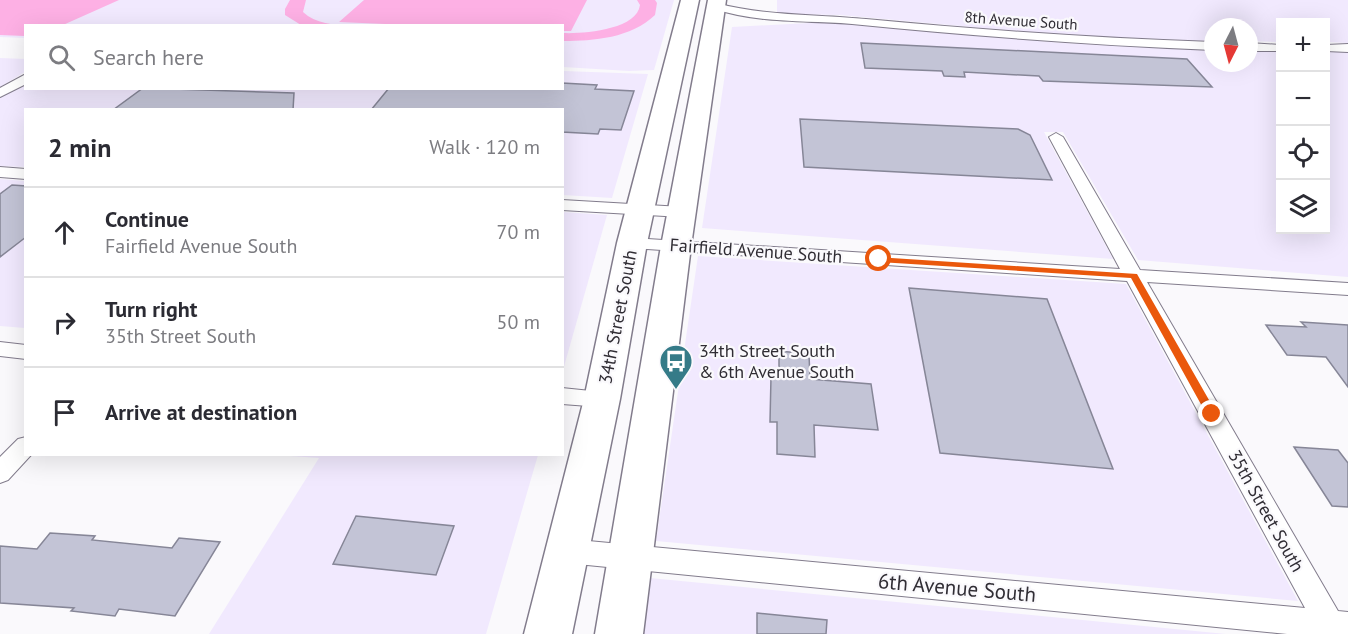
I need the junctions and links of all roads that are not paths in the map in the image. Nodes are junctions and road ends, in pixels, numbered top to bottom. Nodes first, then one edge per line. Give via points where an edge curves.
1 (690, 0) edge
2 (720, 15) edge
3 (828, 19) junction
4 (1204, 46) edge
5 (1258, 47) edge
6 (1276, 48) edge
7 (1330, 48) edge
8 (1348, 48) edge
9 (24, 79) edge
10 (0, 93) edge
11 (1056, 137) dead end
12 (0, 172) edge
13 (24, 174) edge
14 (564, 205) edge
15 (640, 210) junction
16 (679, 229) junction
17 (632, 243) junction
18 (1134, 276) junction
19 (1348, 289) edge
20 (0, 350) edge
21 (24, 352) edge
22 (582, 397) edge
23 (24, 448) edge
24 (0, 473) edge
25 (567, 551) junction
26 (630, 557) junction
27 (1338, 628) edge
28 (548, 634) edge
29 (618, 634) edge

1 - 2 highway
1 - 15 highway, 34th Street South
2 - 3 street, 8th Avenue South
2 - 3 street, 8th Avenue South
2 - 16 highway
3 - 4 street, 8th Avenue South via 1051,39
5 - 6 street
7 - 8 street
9 - 10 street
11 - 18 street, 35th Street South
12 - 13 street
14 - 15 street, Fairfield Avenue South
15 - 16 street, Fairfield Avenue South
15 - 17 highway, 34th Street South
16 - 17 street, Fairfield Avenue South
16 - 18 street, Fairfield Avenue South
16 - 26 highway
17 - 22 highway, 34th Street South
18 - 19 street, Fairfield Avenue South
18 - 27 street, 35th Street South
20 - 21 street
22 - 25 highway, 34th Street South
23 - 24 street
25 - 26 street, 6th Avenue South
25 - 28 highway, 34th Street South
26 - 27 street, 6th Avenue South
26 - 29 highway

